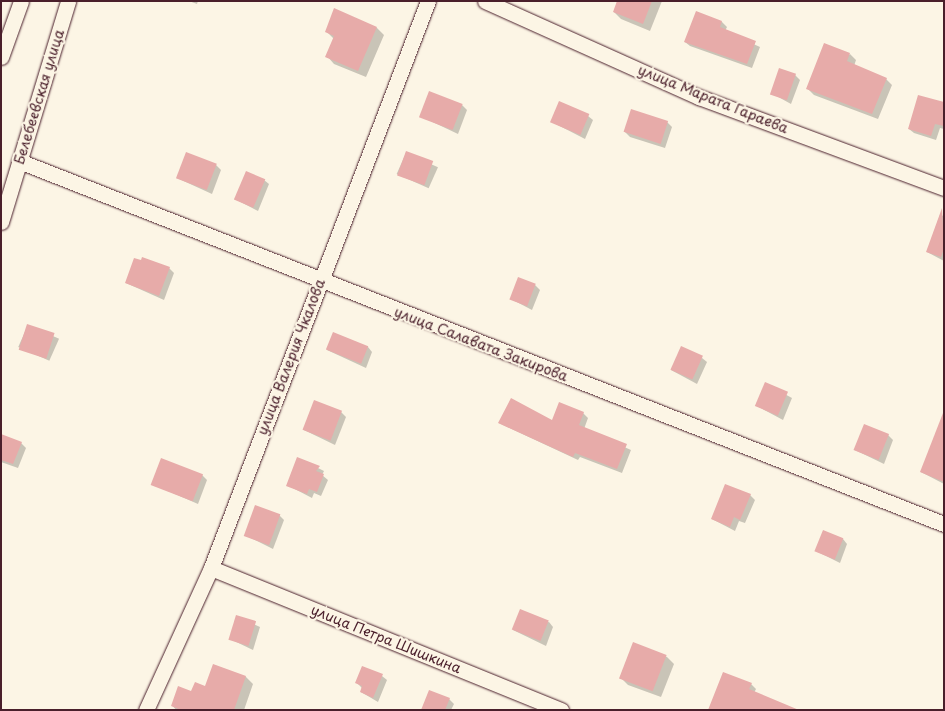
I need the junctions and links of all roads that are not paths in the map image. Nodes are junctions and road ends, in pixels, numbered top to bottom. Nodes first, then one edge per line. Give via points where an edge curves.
1 (21, 1) edge
2 (68, 1) edge
3 (428, 1) edge
4 (485, 1) edge
5 (1, 57) edge
6 (19, 161) junction
7 (944, 188) edge
8 (1, 222) edge
9 (320, 281) junction
10 (944, 524) edge
11 (211, 568) junction
12 (146, 710) edge
13 (561, 710) edge

1 - 5 street
2 - 6 street, Белебеевская улица
3 - 9 street, улица Валерия Чкалова
4 - 7 street, улица Марата Гараева via 699,97
6 - 8 street, Белебеевская улица
6 - 9 street, улица Салавата Закирова
9 - 10 street, улица Салавата Закирова
9 - 11 street, улица Валерия Чкалова
11 - 12 street, улица Валерия Чкалова
11 - 13 street, улица Петра Шишкина

